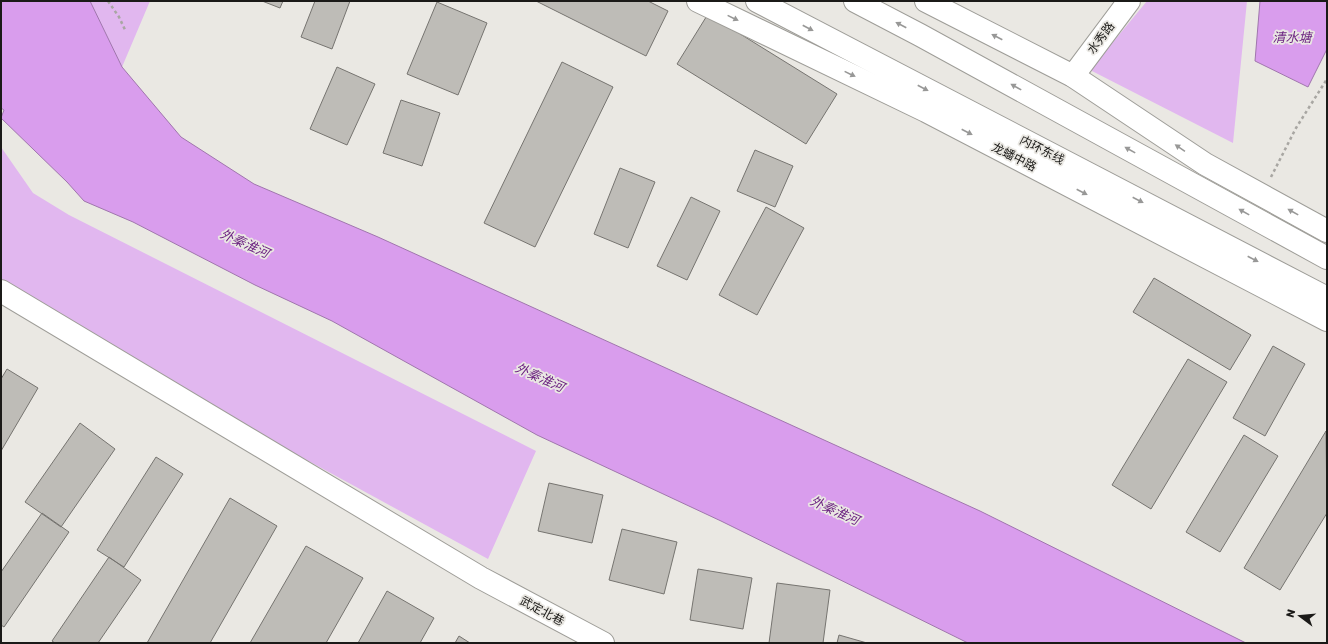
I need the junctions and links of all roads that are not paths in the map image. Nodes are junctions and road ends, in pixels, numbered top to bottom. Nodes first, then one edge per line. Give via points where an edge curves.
1 (698, 1) edge
2 (855, 1) edge
3 (926, 1) edge
4 (1129, 1) edge
5 (765, 5) edge
6 (1072, 76) junction
7 (1327, 231) edge
8 (1327, 258) edge
9 (1, 291) edge
10 (1327, 298) edge
11 (1327, 320) edge
12 (603, 643) edge

1 -> 11 main road, 龙蟠中路 via 926,111
8 -> 2 main road
6 -> 3 main road
4 - 6 main road, 水秀路
5 -> 10 main road, 内环东线
7 -> 6 main road via 1205,164
9 - 12 main road, 武定北巷 via 480,578

